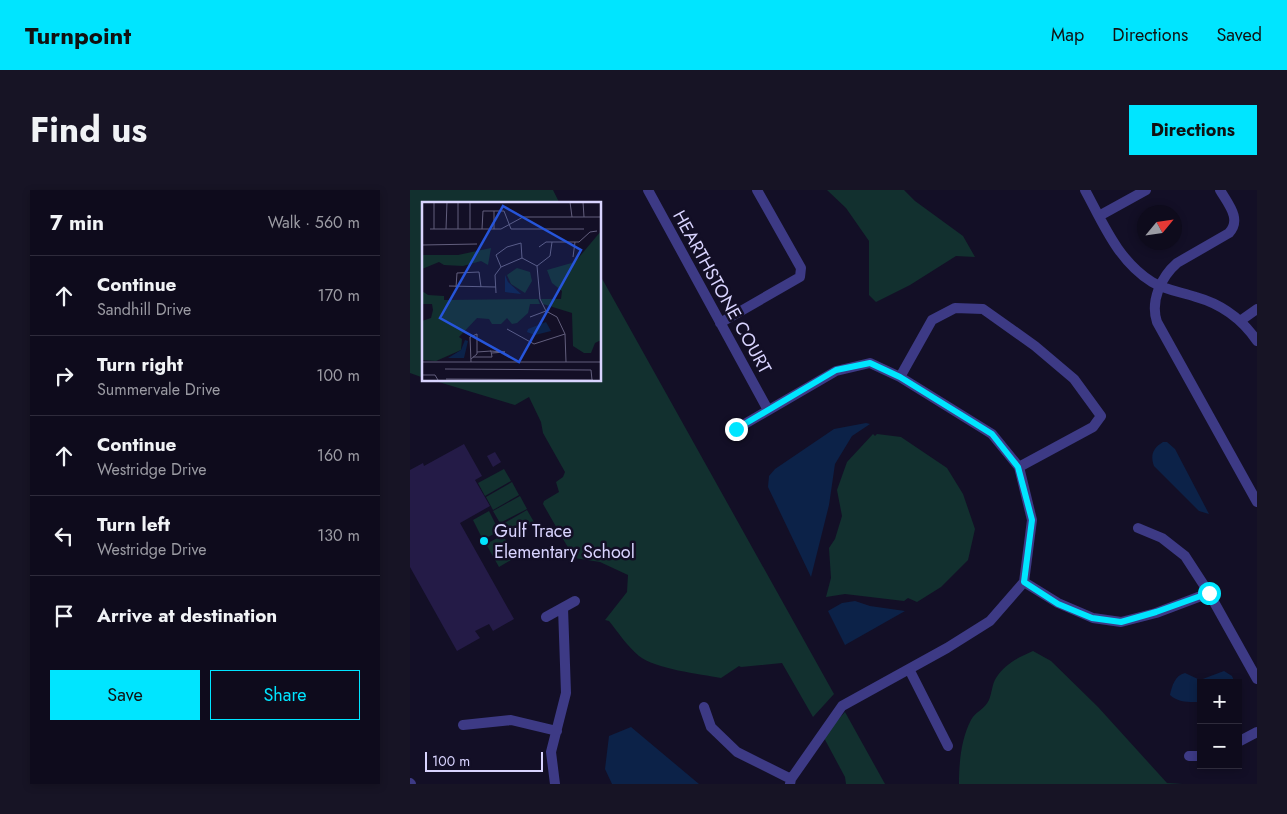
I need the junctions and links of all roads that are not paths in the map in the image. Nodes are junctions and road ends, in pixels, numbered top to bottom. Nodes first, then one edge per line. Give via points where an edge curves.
1 (648, 190) edge
2 (756, 190) edge
3 (1084, 190) edge
4 (1146, 190) edge
5 (1220, 190) edge
6 (1099, 216) junction
7 (1160, 287) junction
8 (1257, 309) edge
9 (1240, 321) junction
10 (720, 323) junction
11 (1257, 341) edge
12 (900, 377) junction
13 (768, 410) junction
14 (736, 429) dead end
15 (1018, 467) junction
16 (1257, 502) edge
17 (1138, 528) dead end
18 (1024, 582) junction
19 (1209, 593) junction
20 (575, 601) dead end
21 (563, 608) junction
22 (546, 617) dead end
23 (909, 669) junction
24 (1257, 679) edge
25 (704, 707) dead end
26 (463, 725) dead end
27 (557, 731) junction
28 (1257, 732) edge
29 (1242, 740) edge
30 (948, 746) dead end
31 (1190, 756) dead end
32 (1197, 756) edge
33 (791, 781) edge
34 (555, 784) edge

1 - 10 street, HEARTHSTONE COURT
2 - 10 street via 801,268 800,277
3 - 6 street
4 - 6 street
5 - 7 street via 1234,216 1234,228 1177,263
6 - 7 street via 1123,256
7 - 9 street via 1210,302
7 - 16 street via 1154,306 1157,322
8 - 9 street
9 - 11 street
10 - 13 street, HEARTHSTONE COURT
12 - 13 street via 870,363 836,370
12 - 15 street via 992,434
12 - 15 street via 932,320 955,308 983,309 1035,346 1074,380 1101,416 1093,427
13 - 14 street
15 - 18 street via 1032,520
17 - 19 street via 1162,538 1185,556
18 - 19 street via 1058,604 1092,618 1121,622
18 - 23 street via 990,621
19 - 24 street
20 - 21 street
21 - 22 street
21 - 27 street via 566,693
23 - 30 street
23 - 33 street via 842,706
25 - 33 street via 711,726 737,752
26 - 27 street via 511,720
27 - 34 street via 552,752
28 - 29 street
31 - 32 street

